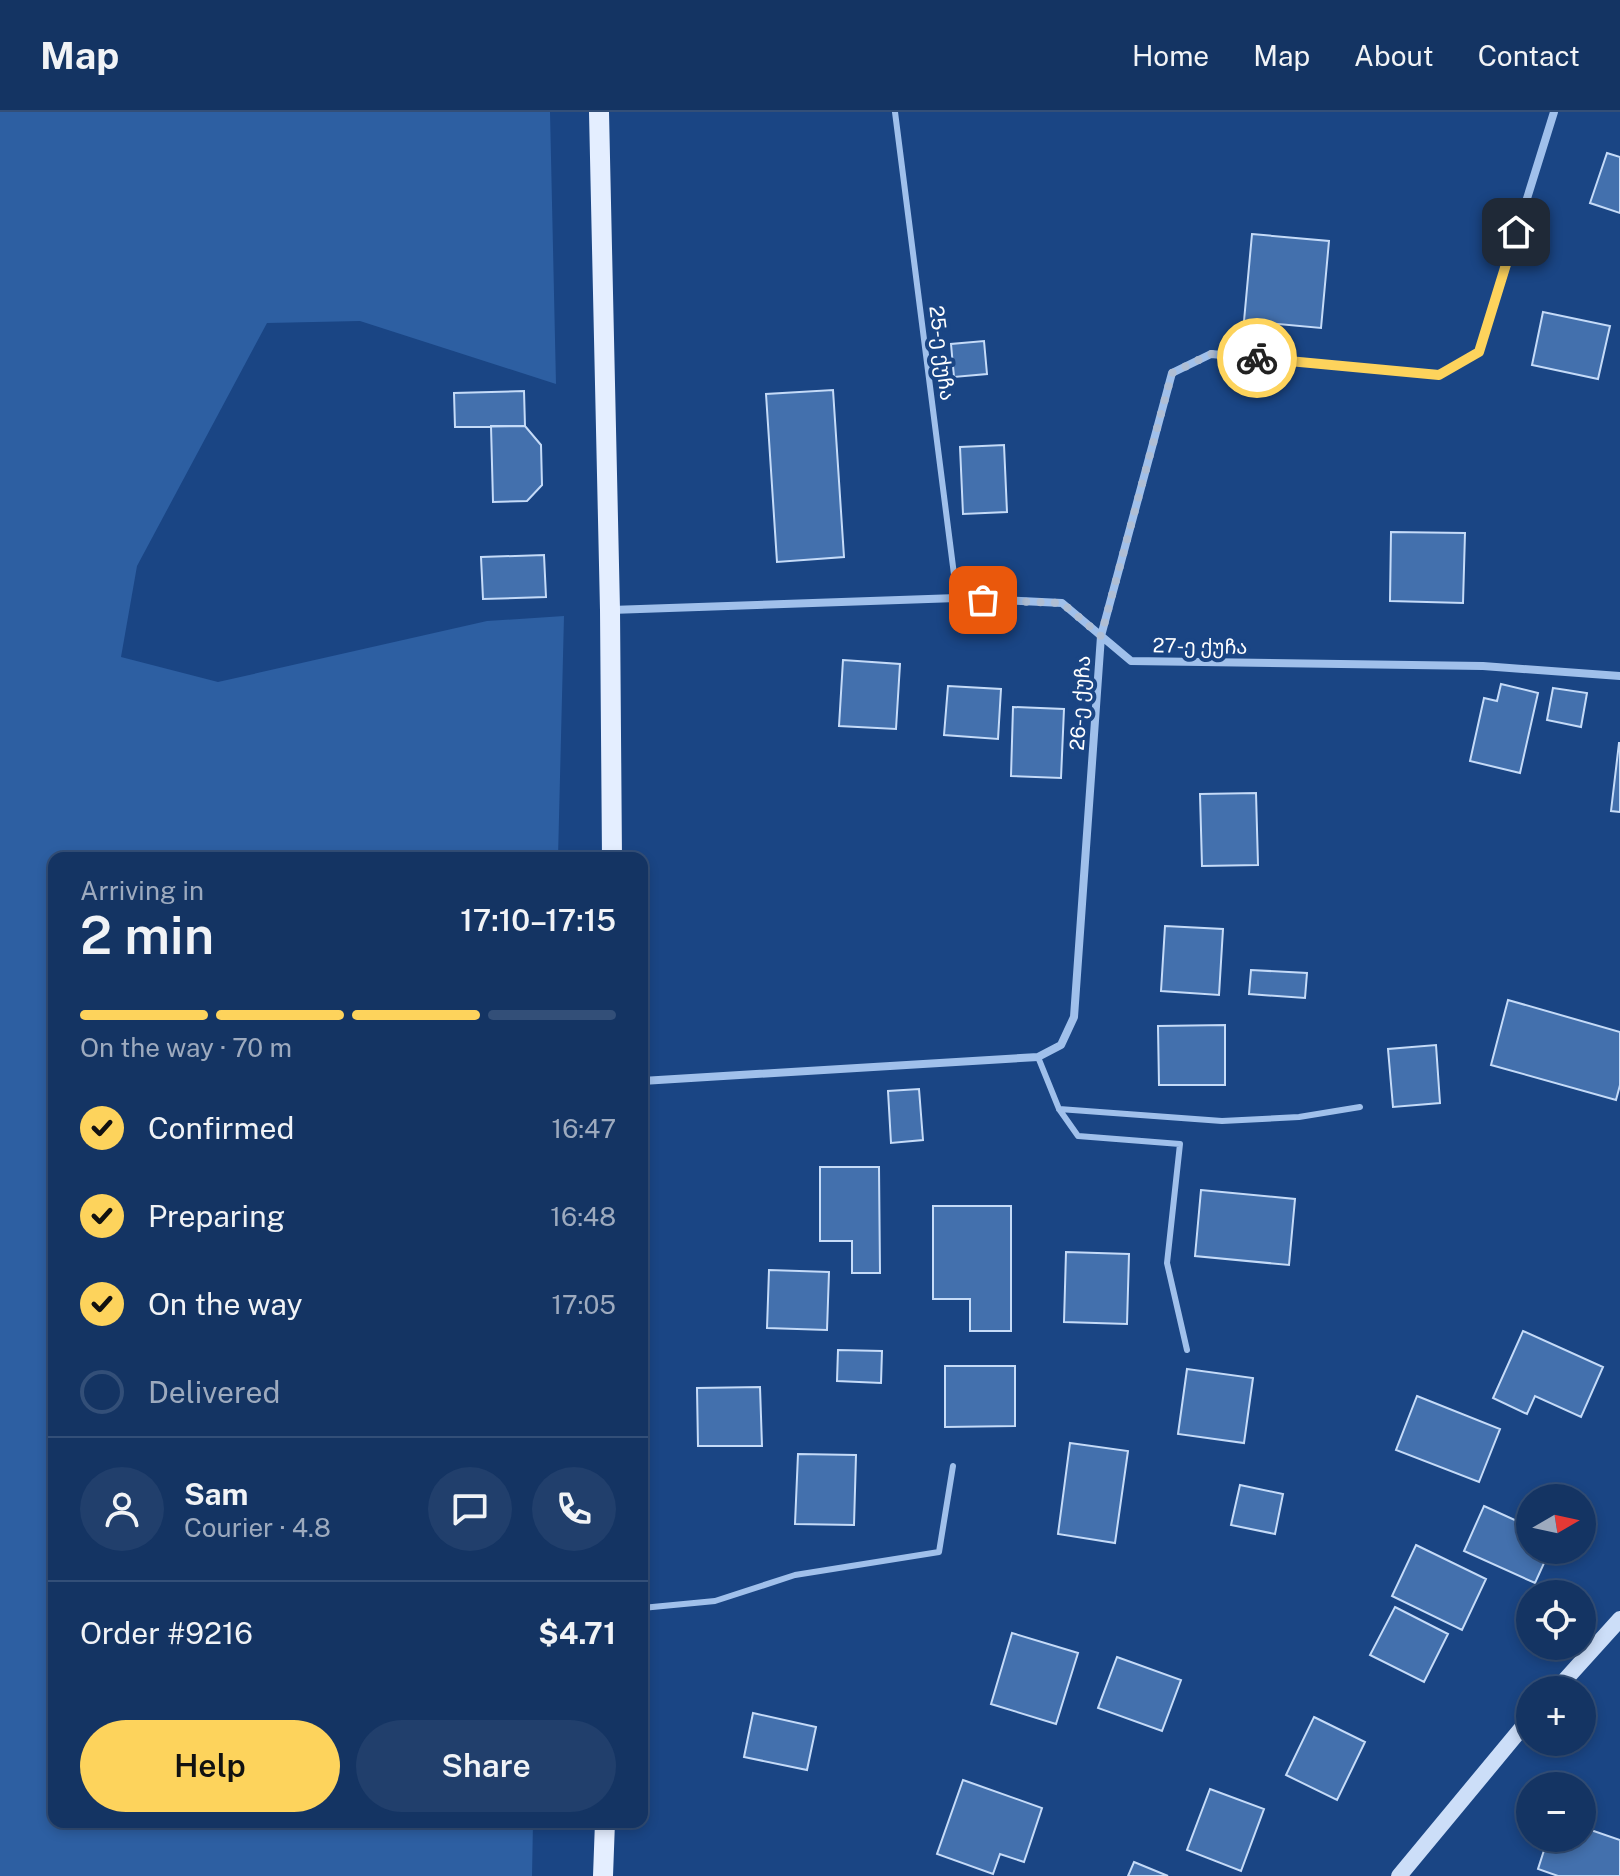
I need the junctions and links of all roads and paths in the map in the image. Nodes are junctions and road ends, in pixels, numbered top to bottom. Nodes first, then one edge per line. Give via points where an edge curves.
1 (599, 112) edge
2 (895, 112) edge
3 (1554, 112) edge
4 (957, 598) junction
5 (610, 610) junction
6 (1101, 636) junction
7 (1620, 676) edge
8 (612, 852) edge
9 (1038, 1057) junction
10 (648, 1081) edge
11 (1360, 1107) dead end
12 (1059, 1109) junction
13 (1187, 1350) dead end
14 (953, 1466) dead end
15 (648, 1607) edge
16 (1620, 1619) edge
17 (1569, 1676) edge
18 (1516, 1735) edge
19 (605, 1828) edge
20 (603, 1876) edge
21 (1399, 1876) edge

1 - 5 main road
2 - 4 lane, 25-ე ქუჩა
3 - 6 street, 26-ე ქუჩა via 1479,352 1439,375 1211,354 1172,373
4 - 5 street, 27-ე ქუჩა
4 - 6 street, 27-ე ქუჩა via 1062,603
5 - 8 main road
6 - 7 street, 27-ე ქუჩა via 1131,661 1483,666
6 - 9 street, 26-ე ქუჩა via 1074,1017 1061,1045
9 - 10 street
9 - 12 lane
11 - 12 lane via 1222,1121
12 - 13 lane via 1078,1136 1180,1144 1167,1263
14 - 15 lane via 939,1552 795,1575 715,1601
16 - 17 street
18 - 21 street
19 - 20 main road

